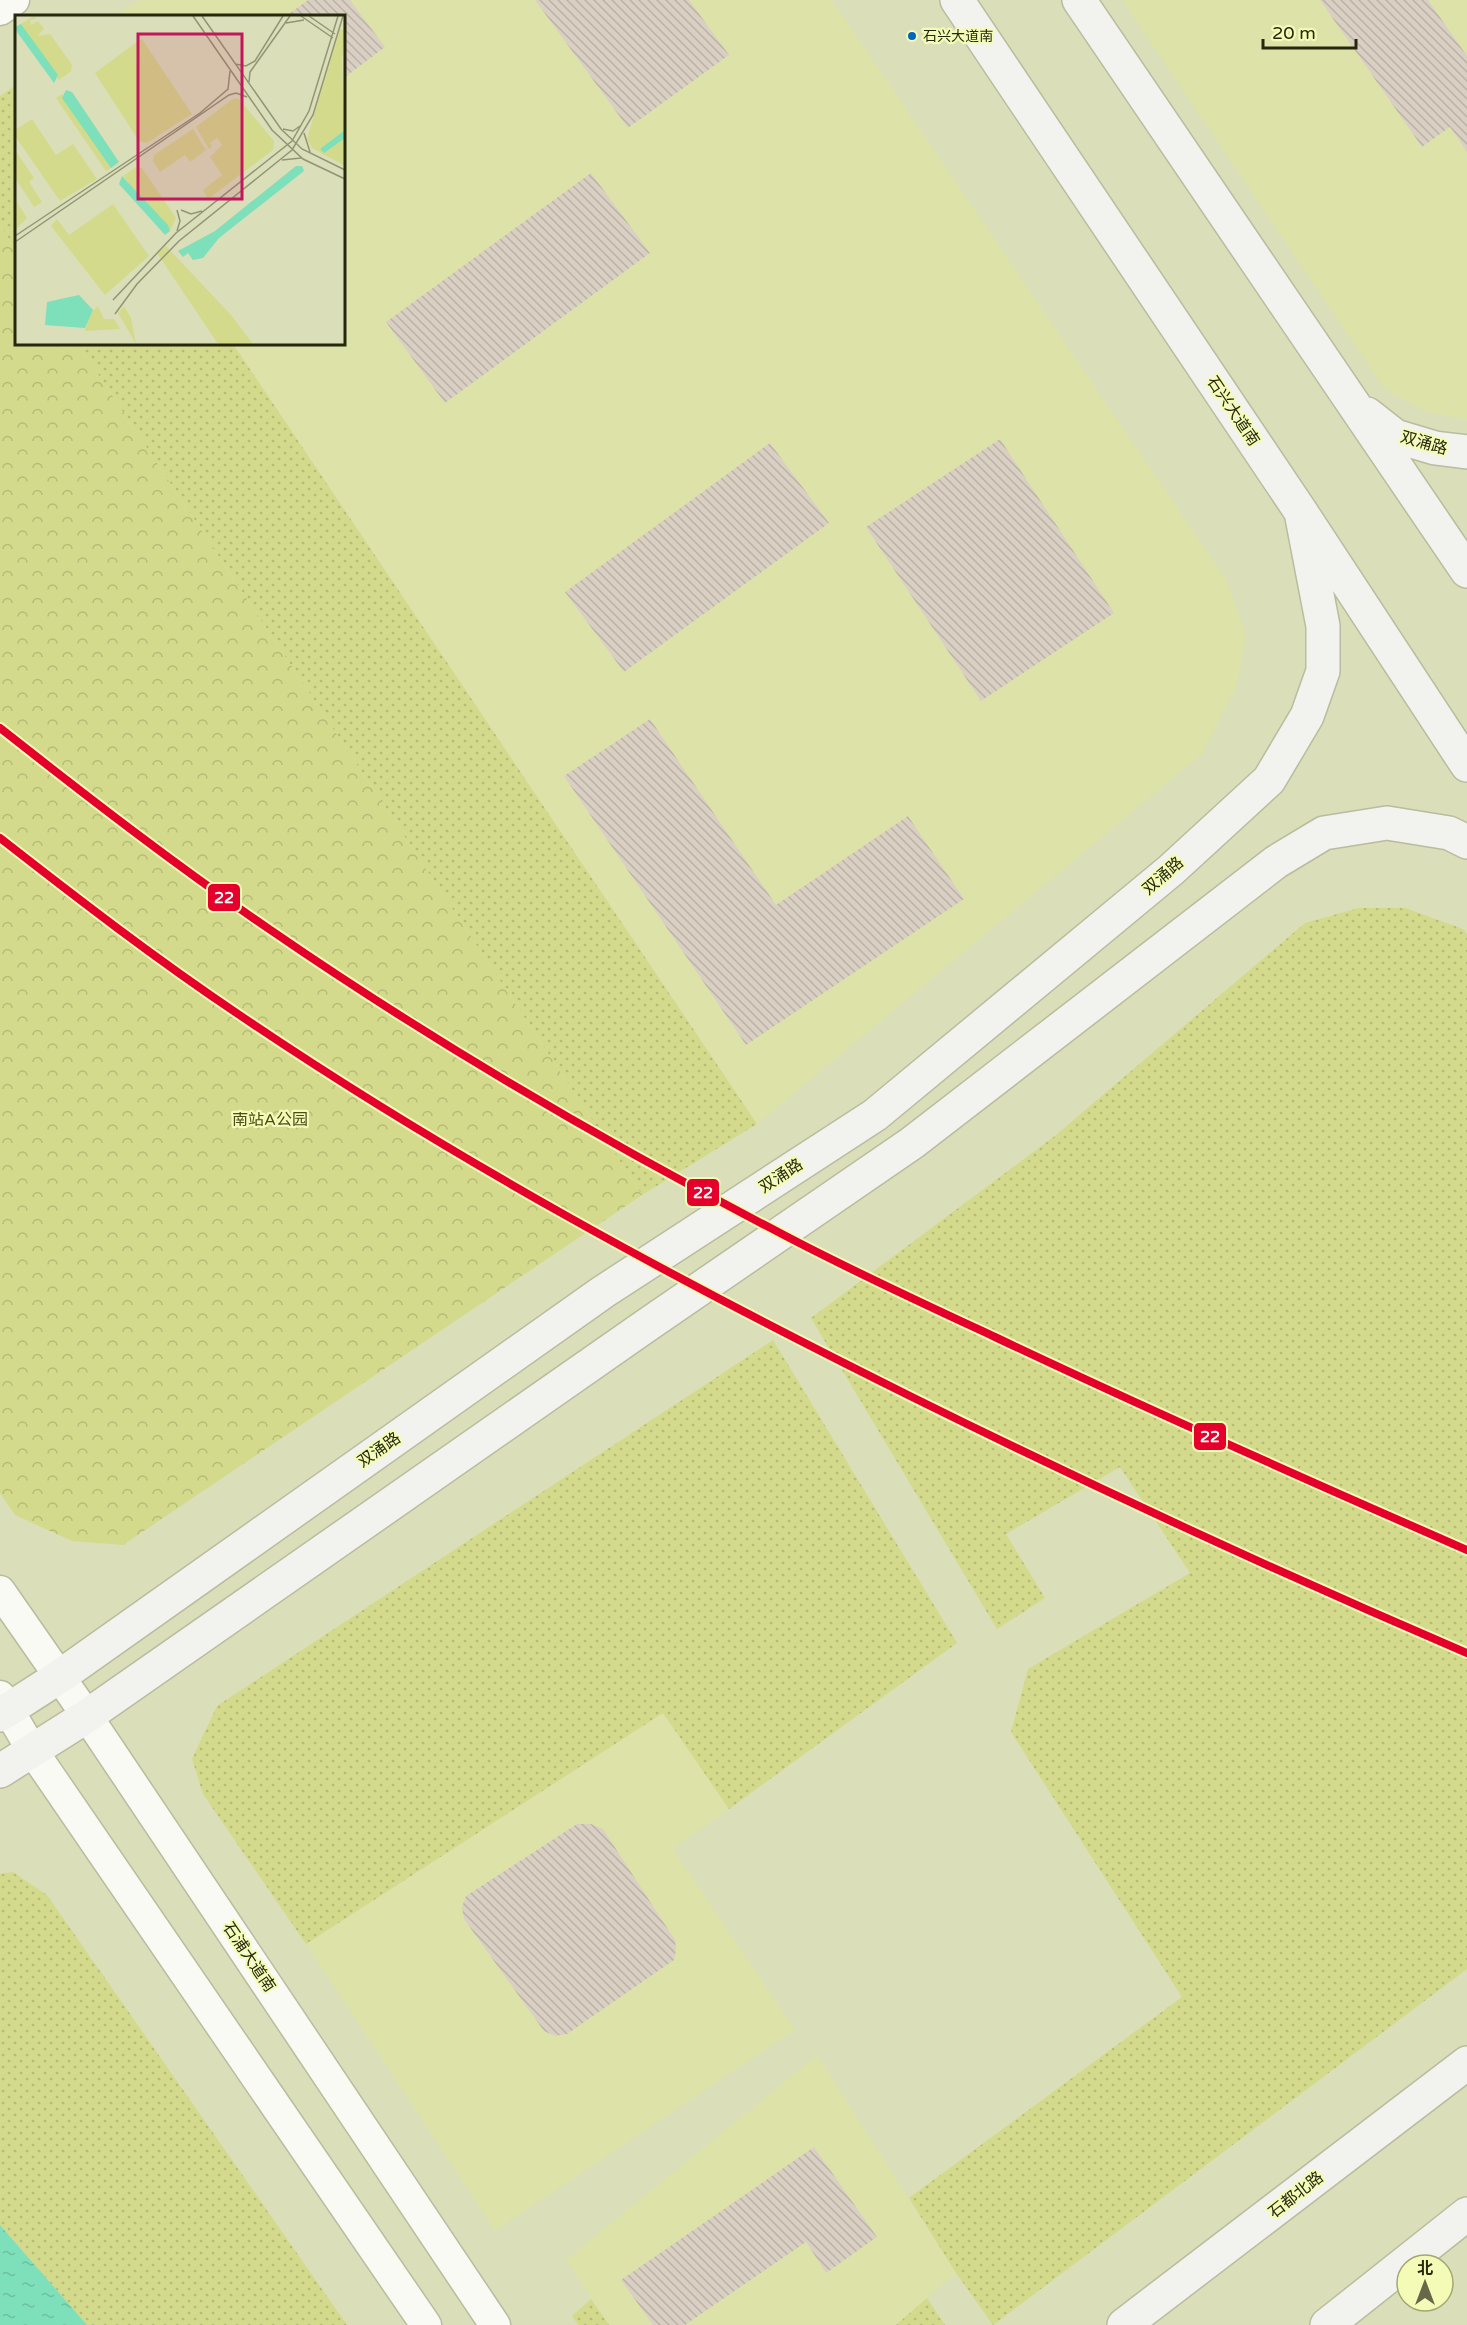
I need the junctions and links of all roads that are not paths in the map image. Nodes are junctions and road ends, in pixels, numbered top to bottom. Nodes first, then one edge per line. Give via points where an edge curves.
1 (14, 0) edge
2 (957, 0) edge
3 (1079, 0) edge
4 (0, 10) edge
5 (1355, 405) junction
6 (1467, 452) edge
7 (1301, 512) junction
8 (1467, 570) edge
9 (1467, 765) edge
10 (1467, 842) edge
11 (0, 1591) edge
12 (59, 1677) junction
13 (3, 1706) edge
14 (87, 1716) junction
15 (32, 1750) junction
16 (0, 1771) edge
17 (1467, 2063) edge
18 (1467, 2214) edge
19 (426, 2325) edge
20 (495, 2325) edge
21 (1124, 2325) edge
22 (1327, 2325) edge

1 - 4 street
2 - 7 main road, 石兴大道南
3 - 5 main road
5 - 6 main road, 双涌路 via 1395,436 1435,448
5 - 8 main road
7 - 9 main road, 石兴大道南
7 - 12 main road, 双涌路 via 1323,626 1323,671 1307,716 1269,780 1172,870 875,1116 603,1292
10 - 14 main road via 1449,833 1387,824 1324,833 1276,862 912,1143
11 - 12 street, 石浦大道南
12 - 13 main road, 双涌路
12 - 14 street, 石浦大道南
13 - 15 street
14 - 15 main road
14 - 20 street, 石浦大道南
15 - 16 main road
15 - 19 street
17 - 21 main road, 石都北路
18 - 22 main road

